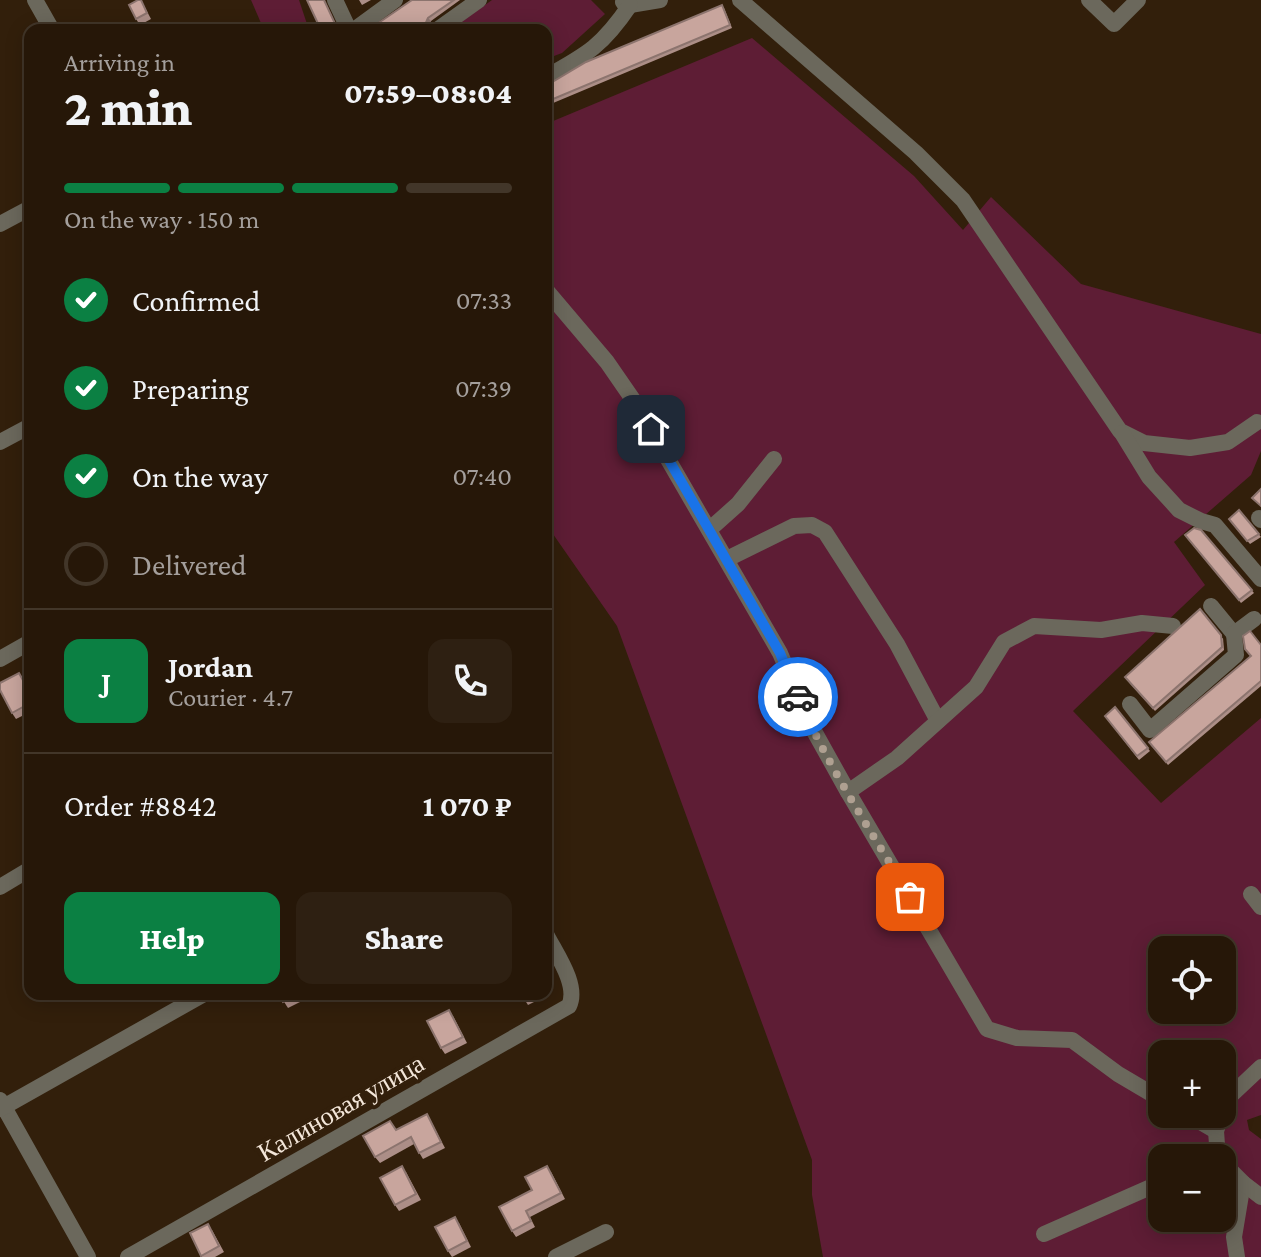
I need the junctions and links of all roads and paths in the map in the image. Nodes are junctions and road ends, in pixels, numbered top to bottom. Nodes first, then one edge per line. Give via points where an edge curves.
1 (35, 0) edge
2 (335, 0) edge
3 (395, 0) edge
4 (479, 0) edge
5 (660, 0) edge
6 (740, 0) edge
7 (1089, 0) edge
8 (1138, 0) edge
9 (625, 2) edge
10 (49, 24) edge
11 (348, 24) edge
12 (360, 24) edge
13 (445, 24) edge
14 (552, 74) edge
15 (24, 211) edge
16 (0, 224) edge
17 (552, 297) edge
18 (1257, 422) dead end
19 (24, 429) edge
20 (1120, 431) junction
21 (0, 442) edge
22 (774, 459) dead end
23 (710, 529) junction
24 (727, 559) junction
25 (1261, 579) edge
26 (1211, 606) dead end
27 (1259, 620) edge
28 (1173, 626) dead end
29 (1234, 634) junction
30 (24, 645) edge
31 (0, 659) edge
32 (1130, 704) dead end
33 (938, 721) junction
34 (848, 792) junction
35 (24, 873) edge
36 (0, 887) edge
37 (552, 946) edge
38 (193, 1000) edge
39 (1261, 1067) edge
40 (1236, 1091) edge
41 (1148, 1092) edge
42 (1, 1106) edge
43 (1211, 1128) edge
44 (1217, 1128) edge
45 (1216, 1131) junction
46 (1217, 1144) edge
47 (1236, 1176) edge
48 (1243, 1183) junction
49 (1148, 1188) edge
50 (1261, 1197) edge
51 (606, 1232) dead end
52 (1044, 1234) dead end
53 (88, 1257) edge
54 (128, 1257) edge
55 (556, 1257) edge
56 (1237, 1257) edge

1 - 10 street
2 - 11 street
3 - 12 street
4 - 13 street
5 - 9 street
6 - 20 street via 963,200
7 - 8 street via 1114,24
9 - 14 street via 614,28 589,54
15 - 16 street
17 - 23 street via 615,373
18 - 20 street via 1228,442 1190,448 1144,443
19 - 21 street
20 - 25 street via 1149,477 1179,510 1215,525
22 - 23 street
23 - 24 street
24 - 33 street via 794,526 812,525 825,532 897,644
24 - 34 street
26 - 29 street
27 - 29 street
28 - 33 street via 1034,626 1004,642 976,687
29 - 32 street via 1236,655 1150,730
30 - 31 street
33 - 34 street
34 - 41 street via 987,1029 1017,1038 1072,1040
35 - 36 street
37 - 54 street, Калиновая улица via 571,985 574,996 569,1006
38 - 42 street
39 - 40 street
42 - 53 street
43 - 45 street
44 - 45 street
45 - 46 street
47 - 48 street
48 - 50 street
48 - 56 street via 1234,1237
49 - 52 street
51 - 55 street

